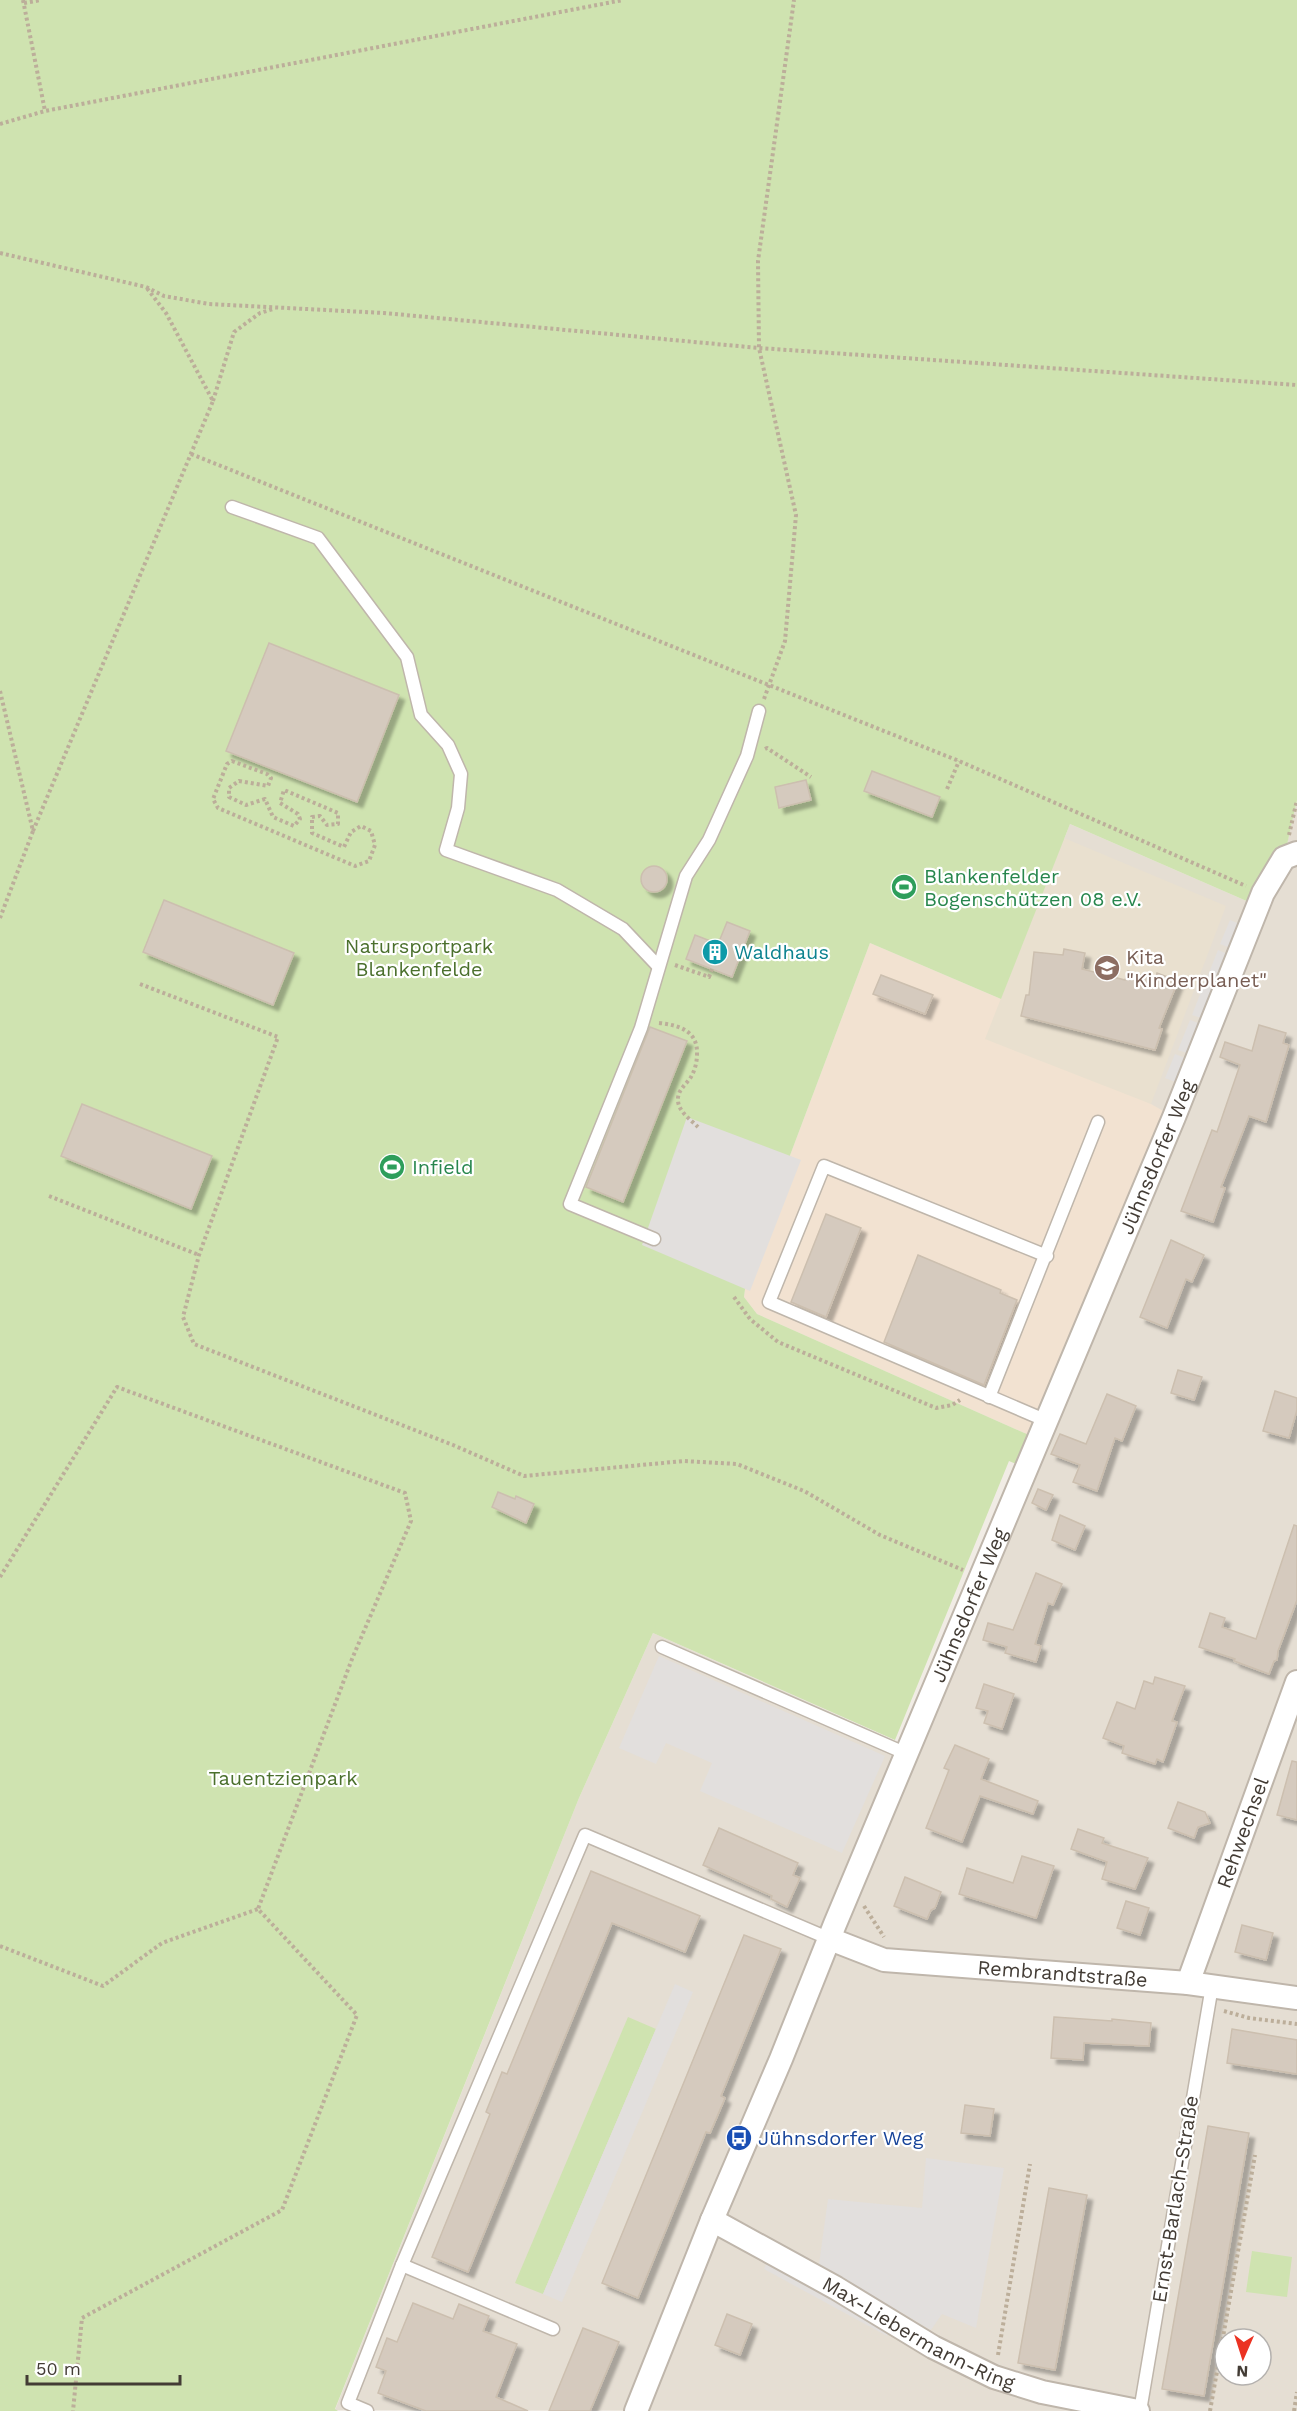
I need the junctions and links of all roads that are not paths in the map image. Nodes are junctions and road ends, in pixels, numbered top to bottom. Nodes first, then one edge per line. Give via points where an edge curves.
1 (231, 507) dead end
2 (759, 711) road end
3 (1291, 855) edge
4 (660, 963) junction
5 (1098, 1122) dead end
6 (654, 1239) dead end
7 (1047, 1256) junction
8 (989, 1396) junction
9 (1047, 1421) junction
10 (662, 1647) dead end
11 (1297, 1682) edge
12 (907, 1754) junction
13 (830, 1939) junction
14 (1188, 1983) junction
15 (1212, 1986) junction
16 (1297, 1998) edge
17 (711, 2220) junction
18 (402, 2265) junction
19 (553, 2329) dead end
20 (367, 2411) edge
21 (636, 2411) edge
22 (1139, 2411) edge

1 - 4 lane via 318,538 407,657 421,715 448,745 461,774 458,808 446,850 557,890 623,928
2 - 4 lane via 747,756 709,840 686,876
3 - 9 street, Jühnsdorfer Weg via 1263,893
4 - 6 lane via 643,1022 570,1204
5 - 7 lane
7 - 8 lane
7 - 8 lane via 824,1166 769,1302
8 - 9 lane
9 - 12 street, Jühnsdorfer Weg
10 - 12 lane
11 - 14 street, Rehwechsel
12 - 13 street, Jühnsdorfer Weg
13 - 14 street, Rembrandtstraße via 884,1960
13 - 17 street, Jühnsdorfer Weg
13 - 18 lane via 585,1835
14 - 15 street, Rembrandtstraße
15 - 16 street, Rembrandtstraße
15 - 22 lane, Ernst-Barlach-Straße
17 - 21 street, Jühnsdorfer Weg
17 - 22 street, Max-Liebermann-Ring via 836,2288 933,2347 994,2377 1042,2392
18 - 19 lane
18 - 20 lane via 348,2403

